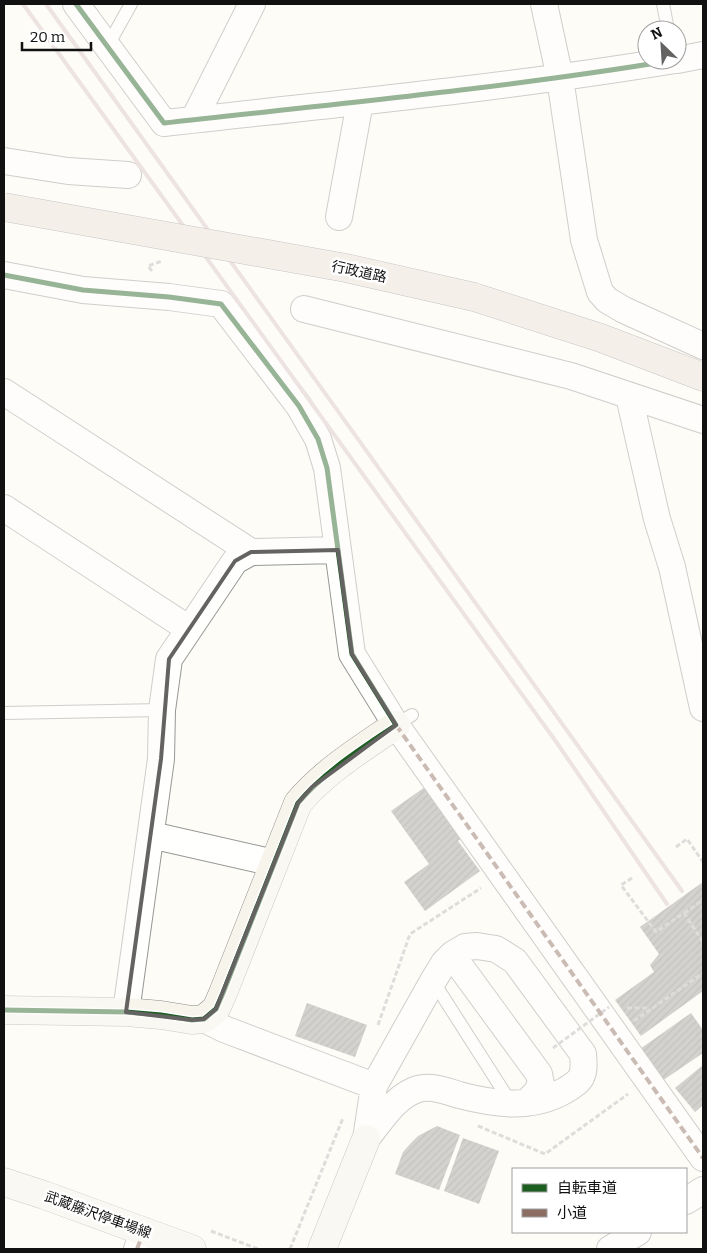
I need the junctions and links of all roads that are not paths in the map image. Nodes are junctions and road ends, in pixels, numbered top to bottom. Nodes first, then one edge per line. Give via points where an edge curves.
1 (76, 4) edge
2 (131, 4) edge
3 (252, 4) edge
4 (544, 4) edge
5 (663, 4) edge
6 (666, 20) edge
7 (107, 47) junction
8 (703, 55) edge
9 (687, 58) edge
10 (637, 66) edge
11 (560, 78) junction
12 (360, 102) junction
13 (194, 119) junction
14 (4, 161) edge
15 (128, 175) dead end
16 (4, 207) edge
17 (339, 217) dead end
18 (4, 275) edge
19 (304, 309) dead end
20 (703, 346) edge
21 (703, 377) edge
22 (4, 392) edge
23 (629, 396) junction
24 (703, 420) edge
25 (4, 508) edge
26 (338, 550) junction
27 (251, 552) junction
28 (189, 629) junction
29 (698, 657) edge
30 (703, 708) edge
31 (162, 710) junction
32 (4, 713) edge
33 (404, 720) junction
34 (151, 835) junction
35 (274, 863) junction
36 (438, 972) junction
37 (4, 1010) edge
38 (126, 1012) junction
39 (204, 1019) junction
40 (374, 1086) junction
41 (519, 1104) junction
42 (366, 1139) junction
43 (703, 1158) edge
44 (4, 1182) edge
45 (703, 1190) edge
46 (687, 1200) edge
47 (636, 1233) edge
48 (140, 1240) edge
49 (192, 1249) edge
50 (322, 1249) edge
51 (610, 1249) edge

1 - 7 street
2 - 7 lane
3 - 13 street
4 - 11 street
5 - 6 lane
7 - 13 street via 164,122
8 - 9 street
10 - 11 street
11 - 12 street
11 - 20 street via 584,240 600,292 624,310
12 - 13 street
12 - 17 street
14 - 15 street via 68,171
16 - 21 highway, 行政道路, bridge via 346,268 474,297 601,338
18 - 26 street via 83,290 221,304 298,406 318,439 327,468
19 - 23 street via 571,376
22 - 27 street
23 - 24 street
23 - 29 street via 657,519
25 - 28 street
26 - 27 street
26 - 33 street via 352,654
27 - 28 street via 235,561
28 - 31 street via 169,659
29 - 30 street
31 - 32 lane
31 - 34 street via 161,759
33 - 35 street via 312,787 298,803
33 - 43 street
34 - 35 street
34 - 38 street
35 - 39 street via 216,1009
36 - 40 street
36 - 41 lane
36 - 41 street via 455,963 460,966 539,1074 541,1084 536,1093
36 - 41 street via 453,954 465,947 496,949 515,962 583,1054 584,1070 577,1083 556,1096
37 - 38 street
38 - 39 street
39 - 40 street
40 - 42 street
41 - 42 street via 484,1101 440,1089 420,1088 405,1094
42 - 50 street
44 - 48 street, 武蔵藤沢停車場線
45 - 46 street
47 - 51 street
48 - 49 street, 武蔵藤沢停車場線

